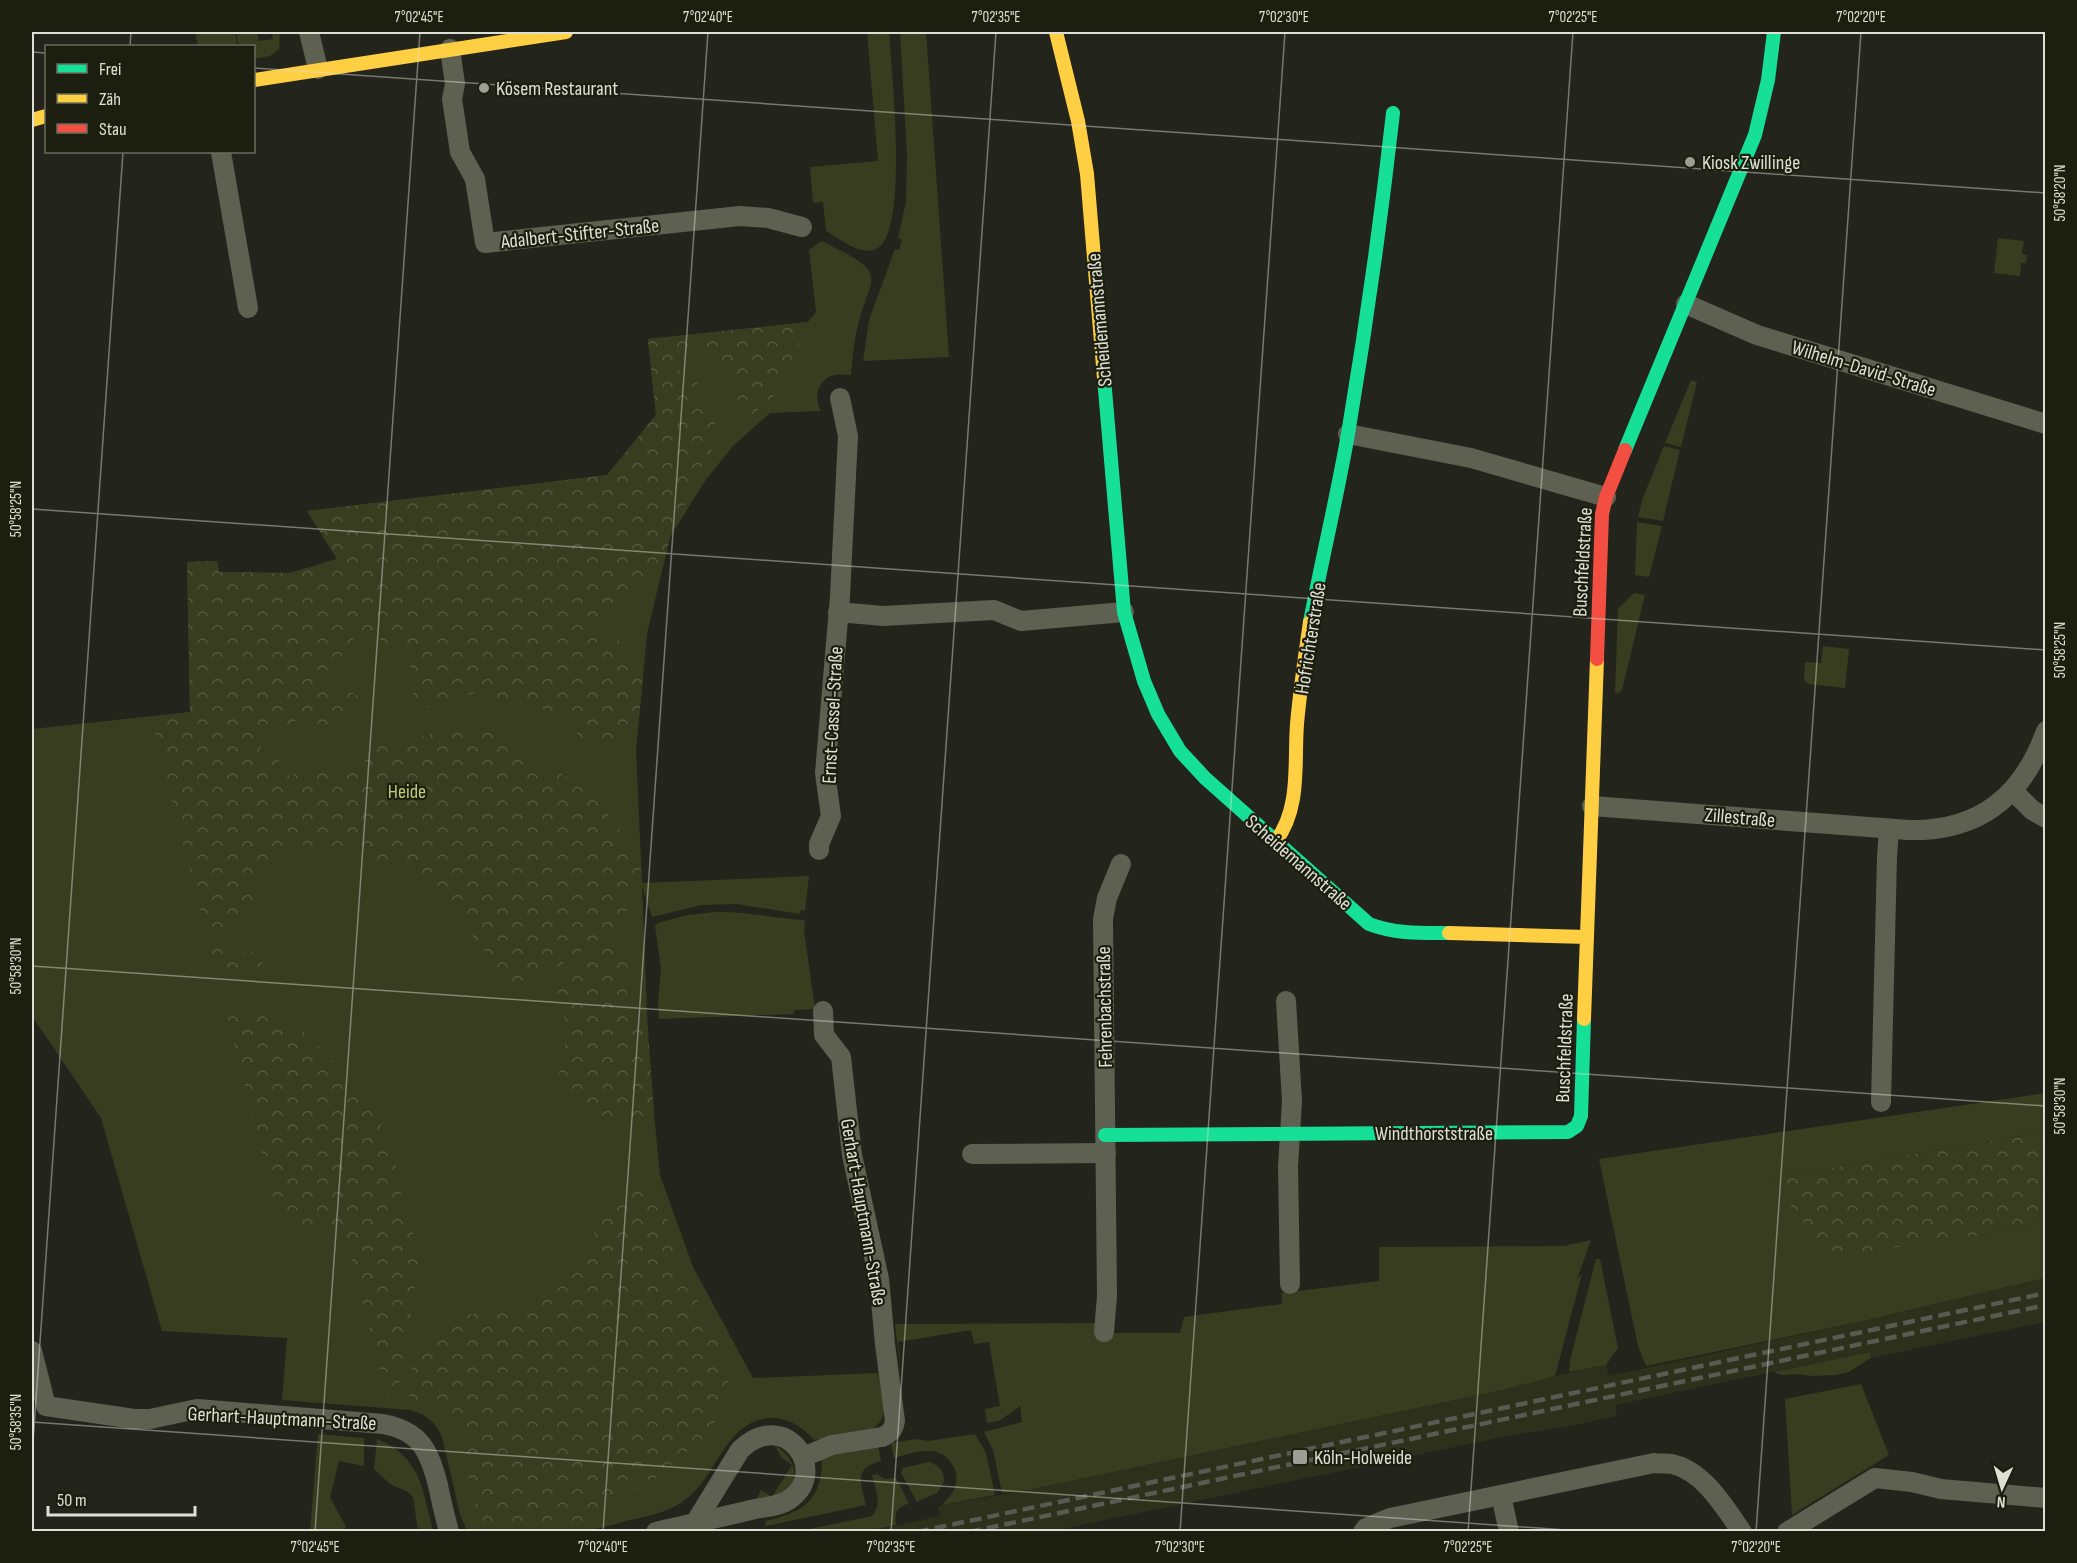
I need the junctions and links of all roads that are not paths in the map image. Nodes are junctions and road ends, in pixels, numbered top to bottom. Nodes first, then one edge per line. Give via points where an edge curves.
1 (309, 32) edge
2 (566, 32) edge
3 (1056, 32) edge
4 (1774, 32) edge
5 (450, 49) junction
6 (318, 69) junction
7 (255, 80) edge
8 (1393, 113) dead end
9 (220, 153) edge
10 (802, 227) dead end
11 (1686, 304) junction
12 (248, 308) dead end
13 (840, 398) dead end
14 (2046, 424) edge
15 (1348, 434) junction
16 (1606, 497) junction
17 (838, 612) junction
18 (1124, 612) junction
19 (2046, 731) edge
20 (2013, 791) junction
21 (1592, 806) junction
22 (2046, 818) edge
23 (1889, 829) junction
24 (1276, 841) junction
25 (819, 850) dead end
26 (1121, 864) dead end
27 (1587, 937) junction
28 (1286, 1001) dead end
29 (823, 1011) dead end
30 (1881, 1102) dead end
31 (1577, 1126) joint
32 (1290, 1134) junction
33 (1105, 1144) junction
34 (972, 1154) dead end
35 (1290, 1284) dead end
36 (1104, 1332) dead end
37 (32, 1351) edge
38 (39, 1408) edge
39 (803, 1456) junction
40 (1501, 1495) junction
41 (2046, 1498) edge
42 (695, 1523) junction
43 (449, 1532) edge
44 (656, 1532) edge
45 (1363, 1532) edge
46 (1509, 1532) edge
47 (1742, 1532) edge
48 (1787, 1532) edge

1 - 6 street
2 - 5 street
3 - 18 street, Scheidemannstraße via 1088,174
4 - 11 street, Buschfeldstraße via 1755,135
5 - 6 street
5 - 10 street, Adalbert-Stifter-Straße via 460,152 475,179 484,243 740,216
6 - 7 street
8 - 15 street, Hofrichterstraße
9 - 12 street
11 - 14 street, Wilhelm-David-Straße via 1757,335
11 - 16 street, Buschfeldstraße
13 - 17 street, Ernst-Cassel-Straße via 848,436
15 - 16 street via 1471,458
15 - 24 street, Hofrichterstraße via 1309,633 1292,808 1285,832
16 - 21 street, Buschfeldstraße via 1602,514
17 - 18 street via 883,616 994,610 1021,621
17 - 25 street, Ernst-Cassel-Straße via 825,773 831,816
18 - 24 street, Scheidemannstraße via 1148,689 1175,744 1194,768
19 - 20 street, Zillestraße via 2030,768
20 - 22 street via 2031,810
20 - 23 street, Zillestraße via 1971,820 1924,831
21 - 23 street, Zillestraße
21 - 27 street, Buschfeldstraße
23 - 30 street
24 - 27 street, Scheidemannstraße via 1370,924 1384,930
26 - 33 street, Fehrenbachstraße via 1103,920
27 - 31 street, Buschfeldstraße via 1581,1116
28 - 32 street
29 - 39 street, Gerhart-Hauptmann-Straße via 824,1035 840,1057 852,1155 879,1279 895,1421 894,1429 882,1437 832,1445
31 - 32 street, Windthorststraße via 1568,1131
32 - 33 street, Windthorststraße
32 - 35 street
33 - 34 street
33 - 36 street, Fehrenbachstraße
37 - 38 street, Gerhart-Hauptmann-Straße
38 - 43 street, Gerhart-Hauptmann-Straße via 134,1419 197,1409 395,1426 414,1436 432,1461
39 - 42 street via 804,1482 789,1500
39 - 42 street via 789,1440 778,1435 766,1434 749,1441
40 - 45 street via 1390,1518
40 - 46 street
40 - 47 street via 1654,1463 1673,1464 1695,1475
41 - 48 street via 1941,1489 1875,1478
42 - 44 street

